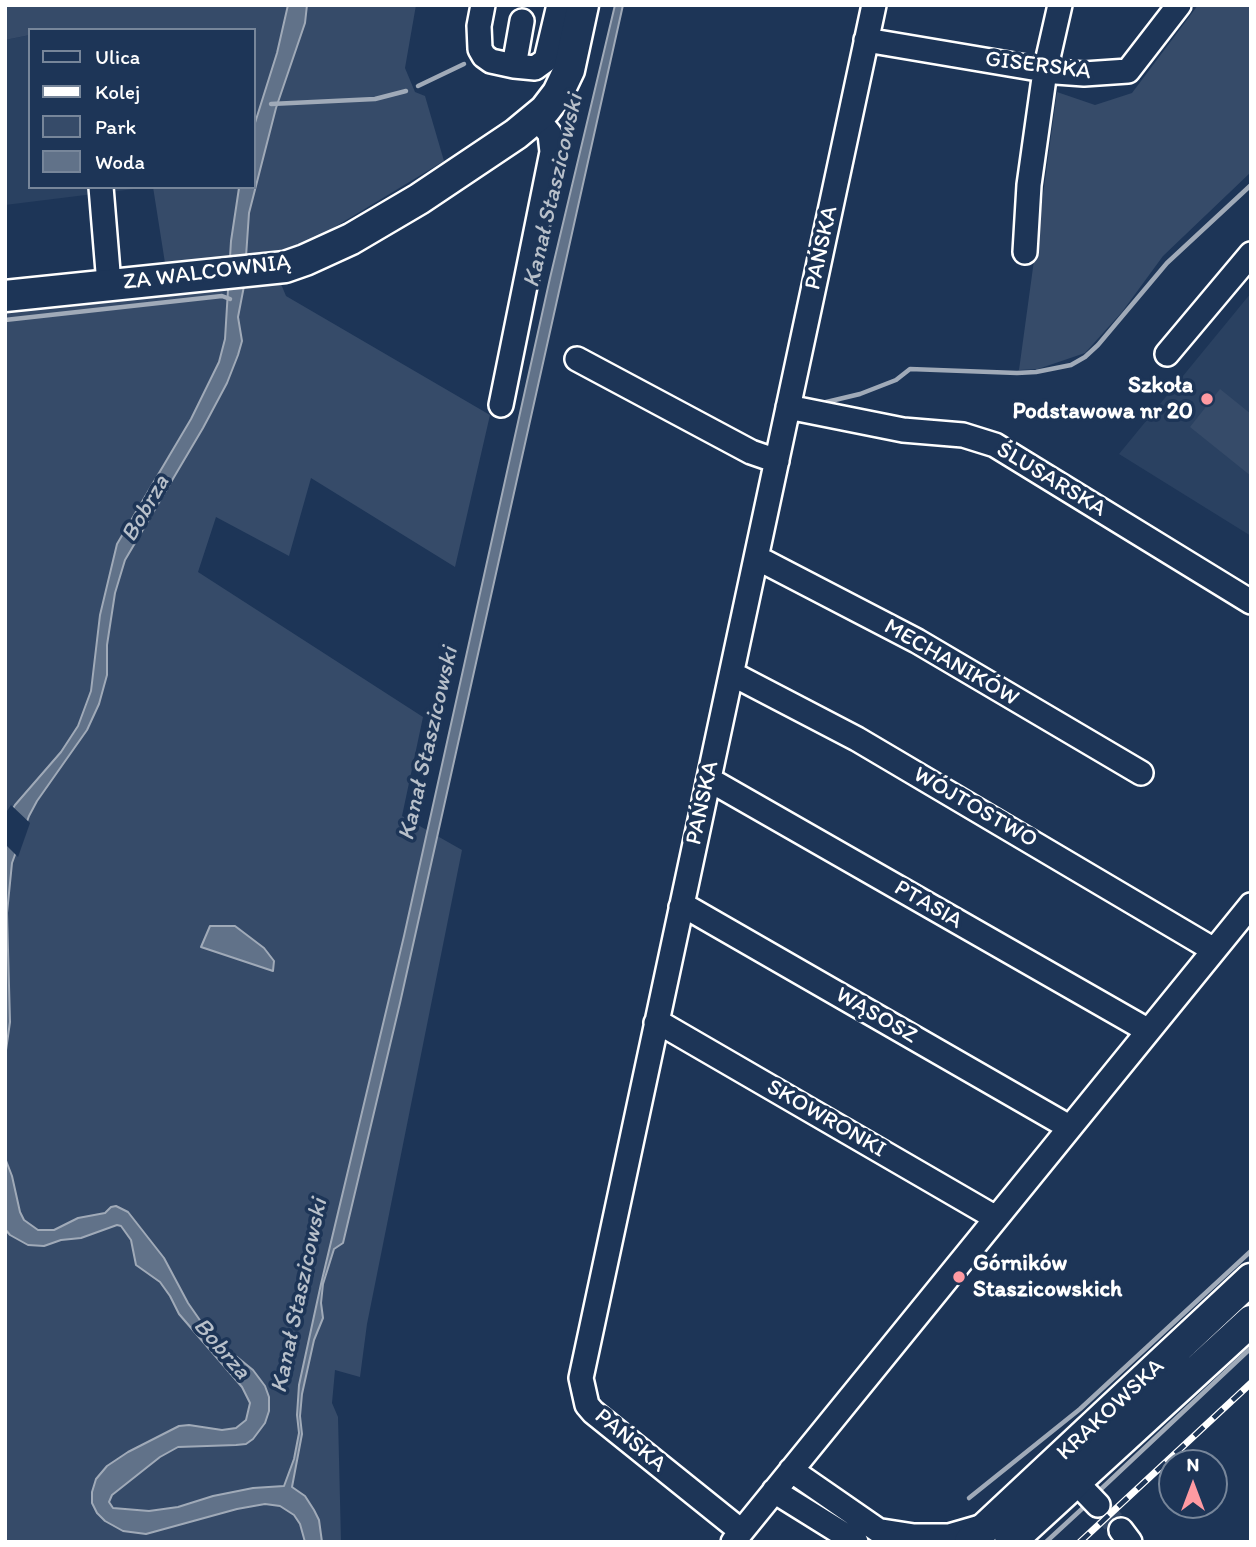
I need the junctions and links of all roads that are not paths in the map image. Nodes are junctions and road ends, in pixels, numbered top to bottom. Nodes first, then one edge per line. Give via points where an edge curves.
1 (483, 5) edge
2 (559, 5) edge
3 (583, 5) edge
4 (874, 5) edge
5 (1060, 5) edge
6 (1179, 5) edge
7 (522, 21) dead end
8 (866, 40) junction
9 (514, 65) junction
10 (1045, 71) junction
11 (537, 118) junction
12 (101, 189) edge
13 (1025, 252) dead end
14 (1251, 254) edge
15 (109, 284) junction
16 (5, 296) edge
17 (1167, 354) dead end
18 (577, 359) dead end
19 (501, 405) dead end
20 (788, 408) junction
21 (777, 461) junction
22 (757, 560) junction
23 (1251, 602) edge
24 (731, 676) junction
25 (1141, 774) dead end
26 (708, 782) junction
27 (1251, 905) edge
28 (681, 907) junction
29 (1214, 950) junction
30 (656, 1023) junction
31 (1147, 1030) junction
32 (1069, 1127) junction
33 (996, 1218) junction
34 (1251, 1279) edge
35 (1251, 1321) edge
36 (791, 1470) junction
37 (1075, 1481) junction
38 (774, 1491) junction
39 (1098, 1505) tunnel mouth
40 (737, 1536) edge
41 (888, 1536) edge
42 (990, 1536) edge
43 (856, 1542) edge

1 - 9 street via 480,49 491,61
2 - 9 street via 546,60 535,68
3 - 11 main road, ZA WALCOWNIĄ via 566,78
4 - 8 street, PAŃSKA
5 - 10 street
6 - 10 street, GISERSKA via 1128,71
7 - 9 street
8 - 10 street, GISERSKA
8 - 20 street, PAŃSKA
10 - 13 street via 1028,185
11 - 15 main road, ZA WALCOWNIĄ via 380,223 305,260 278,268
11 - 19 street via 550,134 552,152
12 - 15 street
14 - 17 street
15 - 16 main road, ZA WALCOWNIĄ
18 - 21 street via 751,452
20 - 21 street, PAŃSKA
20 - 23 street, ŚLUSARSKA via 902,430 963,435 995,445
21 - 22 street, PAŃSKA
22 - 24 street, PAŃSKA
22 - 25 street, MECHANIKÓW via 917,641
24 - 26 street, PAŃSKA
24 - 29 street, WÓJTOSTWO via 857,739
26 - 28 street, PAŃSKA
26 - 31 street, PTASIA
27 - 29 street
28 - 30 street, PAŃSKA
28 - 32 street, WĄSOSZ
29 - 31 street
30 - 33 street, SKOWRONKI
30 - 40 street, PAŃSKA via 584,1358 582,1387 593,1412
31 - 32 street
32 - 33 street
33 - 36 street
34 - 42 main road, KRAKOWSKA
35 - 37 main road, KRAKOWSKA
36 - 38 street
36 - 41 street
37 - 39 street
37 - 42 main road, KRAKOWSKA
38 - 40 street
38 - 43 street
41 - 42 street

